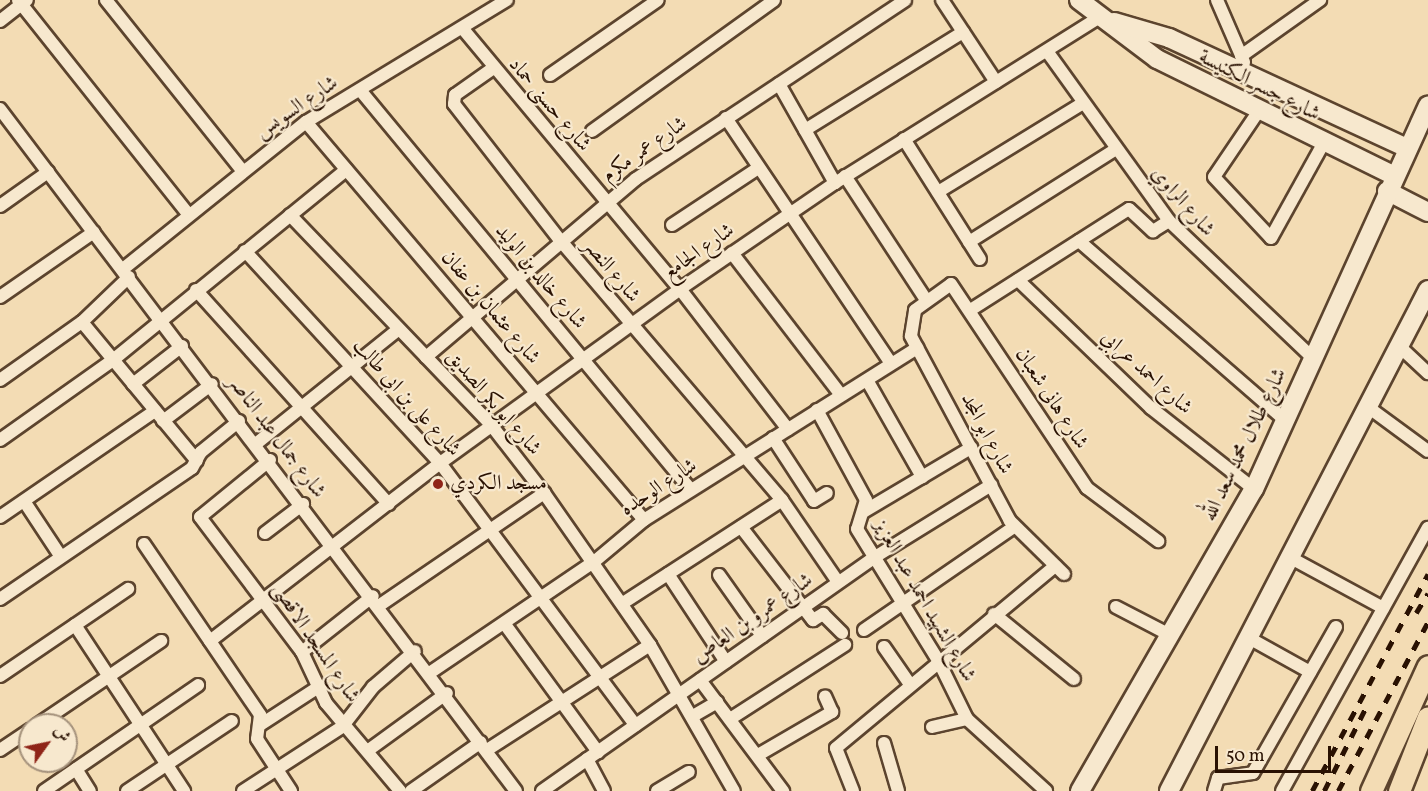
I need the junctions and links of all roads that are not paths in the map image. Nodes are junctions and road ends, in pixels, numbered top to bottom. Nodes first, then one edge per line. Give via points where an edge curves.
1 (106, 0) edge
2 (507, 0) edge
3 (658, 0) edge
4 (905, 0) edge
5 (942, 0) edge
6 (1079, 0) edge
7 (1217, 0) edge
8 (1320, 0) edge
9 (22, 1) edge
10 (772, 1) edge
11 (1108, 19) junction
12 (0, 21) edge
13 (463, 29) junction
14 (963, 32) junction
15 (1047, 51) junction
16 (1241, 56) junction
17 (492, 69) junction
18 (550, 75) dead end
19 (1251, 80) junction
20 (996, 82) junction
21 (779, 84) junction
22 (360, 90) junction
23 (1083, 103) junction
24 (1428, 106) edge
25 (1258, 112) junction
26 (1, 113) edge
27 (726, 118) junction
28 (306, 122) junction
29 (592, 130) dead end
30 (805, 130) junction
31 (904, 139) junction
32 (1323, 144) junction
33 (1405, 147) junction
34 (1116, 149) junction
35 (758, 168) junction
36 (241, 169) junction
37 (346, 170) junction
38 (48, 172) junction
39 (840, 180) junction
40 (1390, 183) junction
41 (938, 192) junction
42 (605, 202) junction
43 (0, 206) edge
44 (1428, 212) edge
45 (188, 214) junction
46 (788, 214) junction
47 (290, 215) junction
48 (1169, 221) junction
49 (672, 225) dead end
50 (94, 232) junction
51 (560, 240) junction
52 (1079, 241) junction
53 (969, 242) junction
54 (245, 251) junction
55 (732, 253) junction
56 (980, 259) dead end
57 (126, 273) junction
58 (516, 278) junction
59 (1017, 280) junction
60 (680, 289) junction
61 (196, 290) junction
62 (1428, 290) edge
63 (0, 297) edge
64 (926, 300) junction
65 (972, 309) junction
66 (472, 316) junction
67 (160, 318) junction
68 (82, 322) junction
69 (631, 325) junction
70 (399, 329) junction
71 (182, 346) junction
72 (1399, 346) junction
73 (917, 348) junction
74 (426, 357) junction
75 (1312, 357) junction
76 (583, 359) junction
77 (113, 360) junction
78 (891, 364) junction
79 (352, 366) junction
80 (1428, 373) edge
81 (0, 380) edge
82 (867, 380) junction
83 (133, 384) junction
84 (212, 384) junction
85 (537, 393) junction
86 (841, 395) junction
87 (302, 407) junction
88 (1368, 407) junction
89 (817, 410) junction
90 (155, 411) junction
91 (1285, 420) junction
92 (164, 421) junction
93 (239, 421) junction
94 (492, 426) junction
95 (788, 429) junction
96 (773, 438) junction
97 (0, 440) edge
98 (256, 443) junction
99 (971, 448) junction
100 (1428, 451) edge
101 (745, 456) junction
102 (270, 460) junction
103 (197, 461) junction
104 (440, 463) junction
105 (922, 477) junction
106 (991, 485) junction
107 (1254, 489) junction
108 (691, 490) junction
109 (544, 493) junction
110 (827, 493) dead end
111 (782, 500) junction
112 (24, 501) junction
113 (303, 504) junction
114 (389, 504) junction
115 (862, 512) junction
116 (0, 517) edge
117 (644, 520) junction
118 (741, 527) junction
119 (1014, 527) junction
120 (1428, 528) edge
121 (491, 529) junction
122 (265, 533) dead end
123 (1158, 541) dead end
124 (144, 544) dead end
125 (336, 547) junction
126 (61, 557) junction
127 (875, 557) junction
128 (1291, 558) junction
129 (595, 561) junction
130 (668, 574) junction
131 (720, 575) dead end
132 (838, 582) junction
133 (128, 590) dead end
134 (543, 597) junction
135 (0, 599) edge
136 (376, 600) junction
137 (264, 601) junction
138 (623, 603) junction
139 (903, 603) junction
140 (1116, 607) dead end
141 (802, 608) junction
142 (1383, 608) junction
143 (994, 614) junction
144 (504, 623) junction
145 (75, 625) junction
146 (1336, 627) dead end
147 (864, 630) dead end
148 (1170, 635) junction
149 (762, 636) junction
150 (1250, 638) junction
151 (161, 640) dead end
152 (210, 641) junction
153 (650, 645) junction
154 (884, 647) dead end
155 (415, 651) junction
156 (302, 652) junction
157 (938, 660) junction
158 (726, 662) junction
159 (1428, 666) edge
160 (431, 672) junction
161 (1310, 672) junction
162 (0, 676) edge
163 (109, 676) junction
164 (600, 677) junction
165 (1074, 679) dead end
166 (700, 680) junction
167 (909, 683) junction
168 (198, 685) dead end
169 (320, 686) junction
170 (447, 693) junction
171 (680, 694) junction
172 (825, 696) dead end
173 (561, 702) junction
174 (717, 702) junction
175 (55, 713) edge
176 (693, 716) junction
177 (1428, 717) edge
178 (967, 718) junction
179 (730, 719) junction
180 (232, 722) dead end
181 (346, 722) junction
182 (140, 725) junction
183 (260, 725) junction
184 (635, 725) junction
185 (932, 727) dead end
186 (18, 738) edge
187 (884, 743) dead end
188 (484, 746) junction
189 (370, 749) junction
190 (0, 750) edge
191 (758, 755) junction
192 (592, 756) junction
193 (167, 764) junction
194 (78, 768) edge
195 (277, 770) junction
196 (78, 772) edge
197 (689, 772) dead end
198 (70, 773) edge
199 (515, 790) edge
200 (44, 791) edge
201 (90, 791) edge
202 (126, 791) edge
203 (184, 791) edge
204 (243, 791) edge
205 (291, 791) edge
206 (400, 791) edge
207 (411, 791) edge
208 (542, 791) edge
209 (604, 791) edge
210 (657, 791) edge
211 (734, 791) edge
212 (783, 791) edge
213 (853, 791) edge
214 (898, 791) edge
215 (1046, 791) edge
216 (1080, 791) edge
217 (1169, 791) edge
218 (1214, 791) edge
219 (1282, 791) edge
220 (1371, 791) edge
221 (1399, 791) edge

1 - 36 street
2 - 13 street, شارع السويس
3 - 18 street
4 - 21 street, شارع عمر مكرم
5 - 14 street
6 - 11 main road, شارع جسر الكنيسة
7 - 16 street
8 - 16 street
9 - 12 street
9 - 45 street
10 - 29 street
11 - 15 street, شارع الجامع
11 - 19 main road, شارع جسر الكنيسة via 1169,38
11 - 25 main road, شارع جسر الكنيسة via 1157,59
13 - 17 street, شارع حسنى حماد
13 - 22 street, شارع السويس
14 - 20 street
14 - 30 street
15 - 20 street, شارع الجامع
15 - 23 street, شارع الراوي
16 - 19 street
17 - 42 street, شارع حسنى حماد
17 - 51 street, شارع النصر via 452,101
19 - 33 main road, شارع جسر الكنيسة
20 - 31 street, شارع الجامع
21 - 27 street, شارع عمر مكرم
21 - 30 street
22 - 28 street, شارع السويس
22 - 58 street, شارع خالد بن الوليد
23 - 34 street, شارع الراوي
23 - 41 street
24 - 33 main road, شارع طلال محمد سعد الله
25 - 32 main road, شارع جسر الكنيسة
25 - 32 street via 1214,177 1271,238
26 - 38 street, شارع جمال عبد الناصر
27 - 35 street
27 - 42 street, شارع عمر مكرم
28 - 36 street, شارع السويس
28 - 37 street, شارع عثمان بن عفان
30 - 39 street
31 - 39 street, شارع الجامع
31 - 41 street
32 - 40 main road, شارع جسر الكنيسة
33 - 40 main road, شارع طلال محمد سعد الله
34 - 48 street, شارع الراوي
34 - 53 street
35 - 46 street
35 - 49 street
36 - 45 street, شارع السويس
37 - 47 street
37 - 66 street, شارع عثمان بن عفان
38 - 43 street
38 - 50 street, شارع جمال عبد الناصر
39 - 46 street, شارع الجامع
39 - 64 street
40 - 44 main road, شارع جسر الكنيسة
40 - 75 main road, شارع طلال محمد سعد الله
41 - 53 street
42 - 51 street, شارع عمر مكرم
42 - 60 street, شارع حسنى حماد
45 - 57 street, شارع السويس
46 - 55 street, شارع الجامع
46 - 78 street
47 - 54 street
47 - 70 street, شارع ابو بكر الصديق
48 - 52 street via 1153,231 1129,209
48 - 75 street, شارع الراوي
50 - 57 street, شارع جمال عبد الناصر
50 - 63 street
51 - 58 street, شارع عمر مكرم
51 - 69 street, شارع النصر
52 - 59 street
52 - 91 street
53 - 56 street
54 - 61 street
54 - 79 street, شارع على بن ابى طالب
55 - 60 street, شارع الجامع
55 - 86 street
57 - 67 street, شارع جمال عبد الناصر
57 - 68 street, شارع السويس
58 - 66 street, شارع عمر مكرم
58 - 76 street, شارع خالد بن الوليد
59 - 65 street
59 - 107 street, شارع احمد عرابي via 1151,408
60 - 69 street, شارع الجامع
60 - 95 street, شارع حسنى حماد
61 - 67 street
61 - 87 street
62 - 72 main road
64 - 65 street, شارع هانى شعبان via 955,284
64 - 73 street, شارع ابو المجد via 910,322
65 - 123 street, شارع هانى شعبان via 1087,488
66 - 74 street, شارع عمر مكرم
66 - 85 street, شارع عثمان بن عفان
67 - 71 street, شارع جمال عبد الناصر
67 - 77 street
68 - 77 street
68 - 81 street, شارع السويس
69 - 76 street, شارع الجامع
69 - 101 street, شارع النصر
70 - 74 street, شارع ابو بكر الصديق
70 - 79 street
71 - 83 street
71 - 84 street, شارع جمال عبد الناصر
72 - 80 street
72 - 88 main road
73 - 78 street, شارع الوحده
73 - 99 street, شارع ابو المجد
74 - 94 street, شارع ابو بكر الصديق
75 - 91 main road, شارع طلال محمد سعد الله
76 - 85 street, شارع الجامع
76 - 108 street, شارع خالد بن الوليد
77 - 83 street
77 - 97 street
78 - 82 street, شارع الوحده
79 - 87 street
79 - 104 street, شارع على بن ابى طالب
82 - 86 street, شارع الوحده
82 - 105 street
83 - 90 street
84 - 92 street
84 - 93 street, شارع جمال عبد الناصر
85 - 94 street, شارع الجامع
85 - 117 street, شارع عثمان بن عفان
86 - 89 street, شارع الوحده
87 - 98 street
87 - 114 street
88 - 100 street
88 - 128 main road
89 - 95 street, شارع الوحده
89 - 115 street, شارع الشهيد احمد عبد العزيز via 865,498
90 - 92 street
90 - 112 street
91 - 107 main road, شارع طلال محمد سعد الله
92 - 103 street
93 - 98 street, شارع جمال عبد الناصر
93 - 103 street
94 - 104 street, شارع الجامع
94 - 109 street, شارع ابو بكر الصديق
95 - 96 street, شارع الوحده
96 - 101 street, شارع الوحده
96 - 110 street via 814,501
98 - 102 street, شارع جمال عبد الناصر
99 - 105 street
99 - 106 street, شارع ابو المجد
101 - 108 street, شارع الوحده
101 - 111 street, شارع النصر
102 - 113 street, شارع جمال عبد الناصر
102 - 137 street, شارع المسجد الاقصى via 200,515
103 - 126 street
104 - 114 street, شارع الجامع
104 - 121 street, شارع على بن ابى طالب
105 - 115 street
106 - 119 street, شارع ابو المجد
106 - 127 street, شارع عمرو بن العاص
107 - 148 main road, شارع طلال محمد سعد الله
108 - 117 street, شارع الوحده
109 - 121 street
109 - 129 street, شارع ابو بكر الصديق
111 - 118 street
111 - 132 street, شارع النصر
112 - 116 street
112 - 126 street
113 - 122 street
113 - 125 street, شارع جمال عبد الناصر
114 - 125 street, شارع الجامع
115 - 127 street, شارع الشهيد احمد عبد العزيز via 856,525
117 - 129 street, شارع الوحده
118 - 130 street
118 - 141 street
119 - 139 street
119 - 143 street, شارع ابو المجد via 1059,570
120 - 142 street
121 - 134 street, شارع على بن ابى طالب
121 - 136 street
124 - 152 street
125 - 136 street, شارع جمال عبد الناصر
125 - 137 street, شارع الجامع
126 - 135 street
127 - 132 street, شارع عمرو بن العاص
127 - 139 street, شارع الشهيد احمد عبد العزيز
128 - 142 street
128 - 150 main road
129 - 134 street, شارع الوحده
129 - 138 street, شارع ابو بكر الصديق
130 - 138 street
130 - 158 street
131 - 149 street
132 - 141 street, شارع عمرو بن العاص
133 - 145 street
134 - 144 street, شارع الوحده
134 - 164 street, شارع على بن ابى طالب
136 - 155 street, شارع جمال عبد الناصر
136 - 156 street
137 - 152 street, شارع الجامع
137 - 156 street, شارع المسجد الاقصى
138 - 153 street, شارع ابو بكر الصديق
139 - 147 street
139 - 157 street, شارع الشهيد احمد عبد العزيز
140 - 148 street
141 - 149 street, شارع عمرو بن العاص
141 - 179 street via 813,620 823,614 844,639
142 - 219 street
143 - 157 street
143 - 165 street
144 - 160 street, شارع الوحده
144 - 173 street
145 - 162 street
145 - 163 street
146 - 161 street
148 - 216 main road, شارع طلال محمد سعد الله
149 - 158 street, شارع عمرو بن العاص
150 - 161 street
150 - 217 main road
151 - 163 street
152 - 183 street via 260,715
153 - 164 street
153 - 171 street, شارع ابو بكر الصديق
154 - 167 street
155 - 160 street, شارع جمال عبد الناصر
155 - 181 street via 373,687
156 - 169 street, شارع المسجد الاقصى
157 - 167 street
157 - 178 street, شارع الشهيد احمد عبد العزيز
158 - 166 street, شارع عمرو بن العاص
159 - 220 highway
160 - 170 street, شارع جمال عبد الناصر
161 - 218 street via 1253,773 1218,778
163 - 175 street
163 - 182 street
164 - 173 street
164 - 184 street, شارع على بن ابى طالب
166 - 171 street, شارع عمرو بن العاص
166 - 174 street
167 - 213 street via 836,748
168 - 182 street
169 - 181 street, شارع المسجد الاقصى via 326,703
169 - 183 street
170 - 188 street, شارع جمال عبد الناصر
170 - 189 street
171 - 176 street, شارع ابو بكر الصديق
171 - 184 street, شارع عمرو بن العاص
172 - 191 street via 832,712
173 - 188 street
173 - 192 street
174 - 176 street
174 - 179 street
176 - 211 street, شارع ابو بكر الصديق
177 - 221 highway
178 - 185 street
178 - 215 street, شارع الشهيد احمد عبد العزيز
179 - 191 street
180 - 193 street
181 - 189 street, شارع المسجد الاقصى
181 - 195 street
182 - 193 street
182 - 194 street
183 - 195 street via 257,740
184 - 192 street, شارع عمرو بن العاص
186 - 190 street
187 - 214 street
188 - 199 street, شارع جمال عبد الناصر
188 - 207 street
189 - 206 street, شارع المسجد الاقصى
191 - 212 street
192 - 208 street, شارع عمرو بن العاص
192 - 209 street
193 - 202 street
193 - 203 street
195 - 204 street
195 - 205 street
196 - 201 street
197 - 210 street
198 - 200 street

